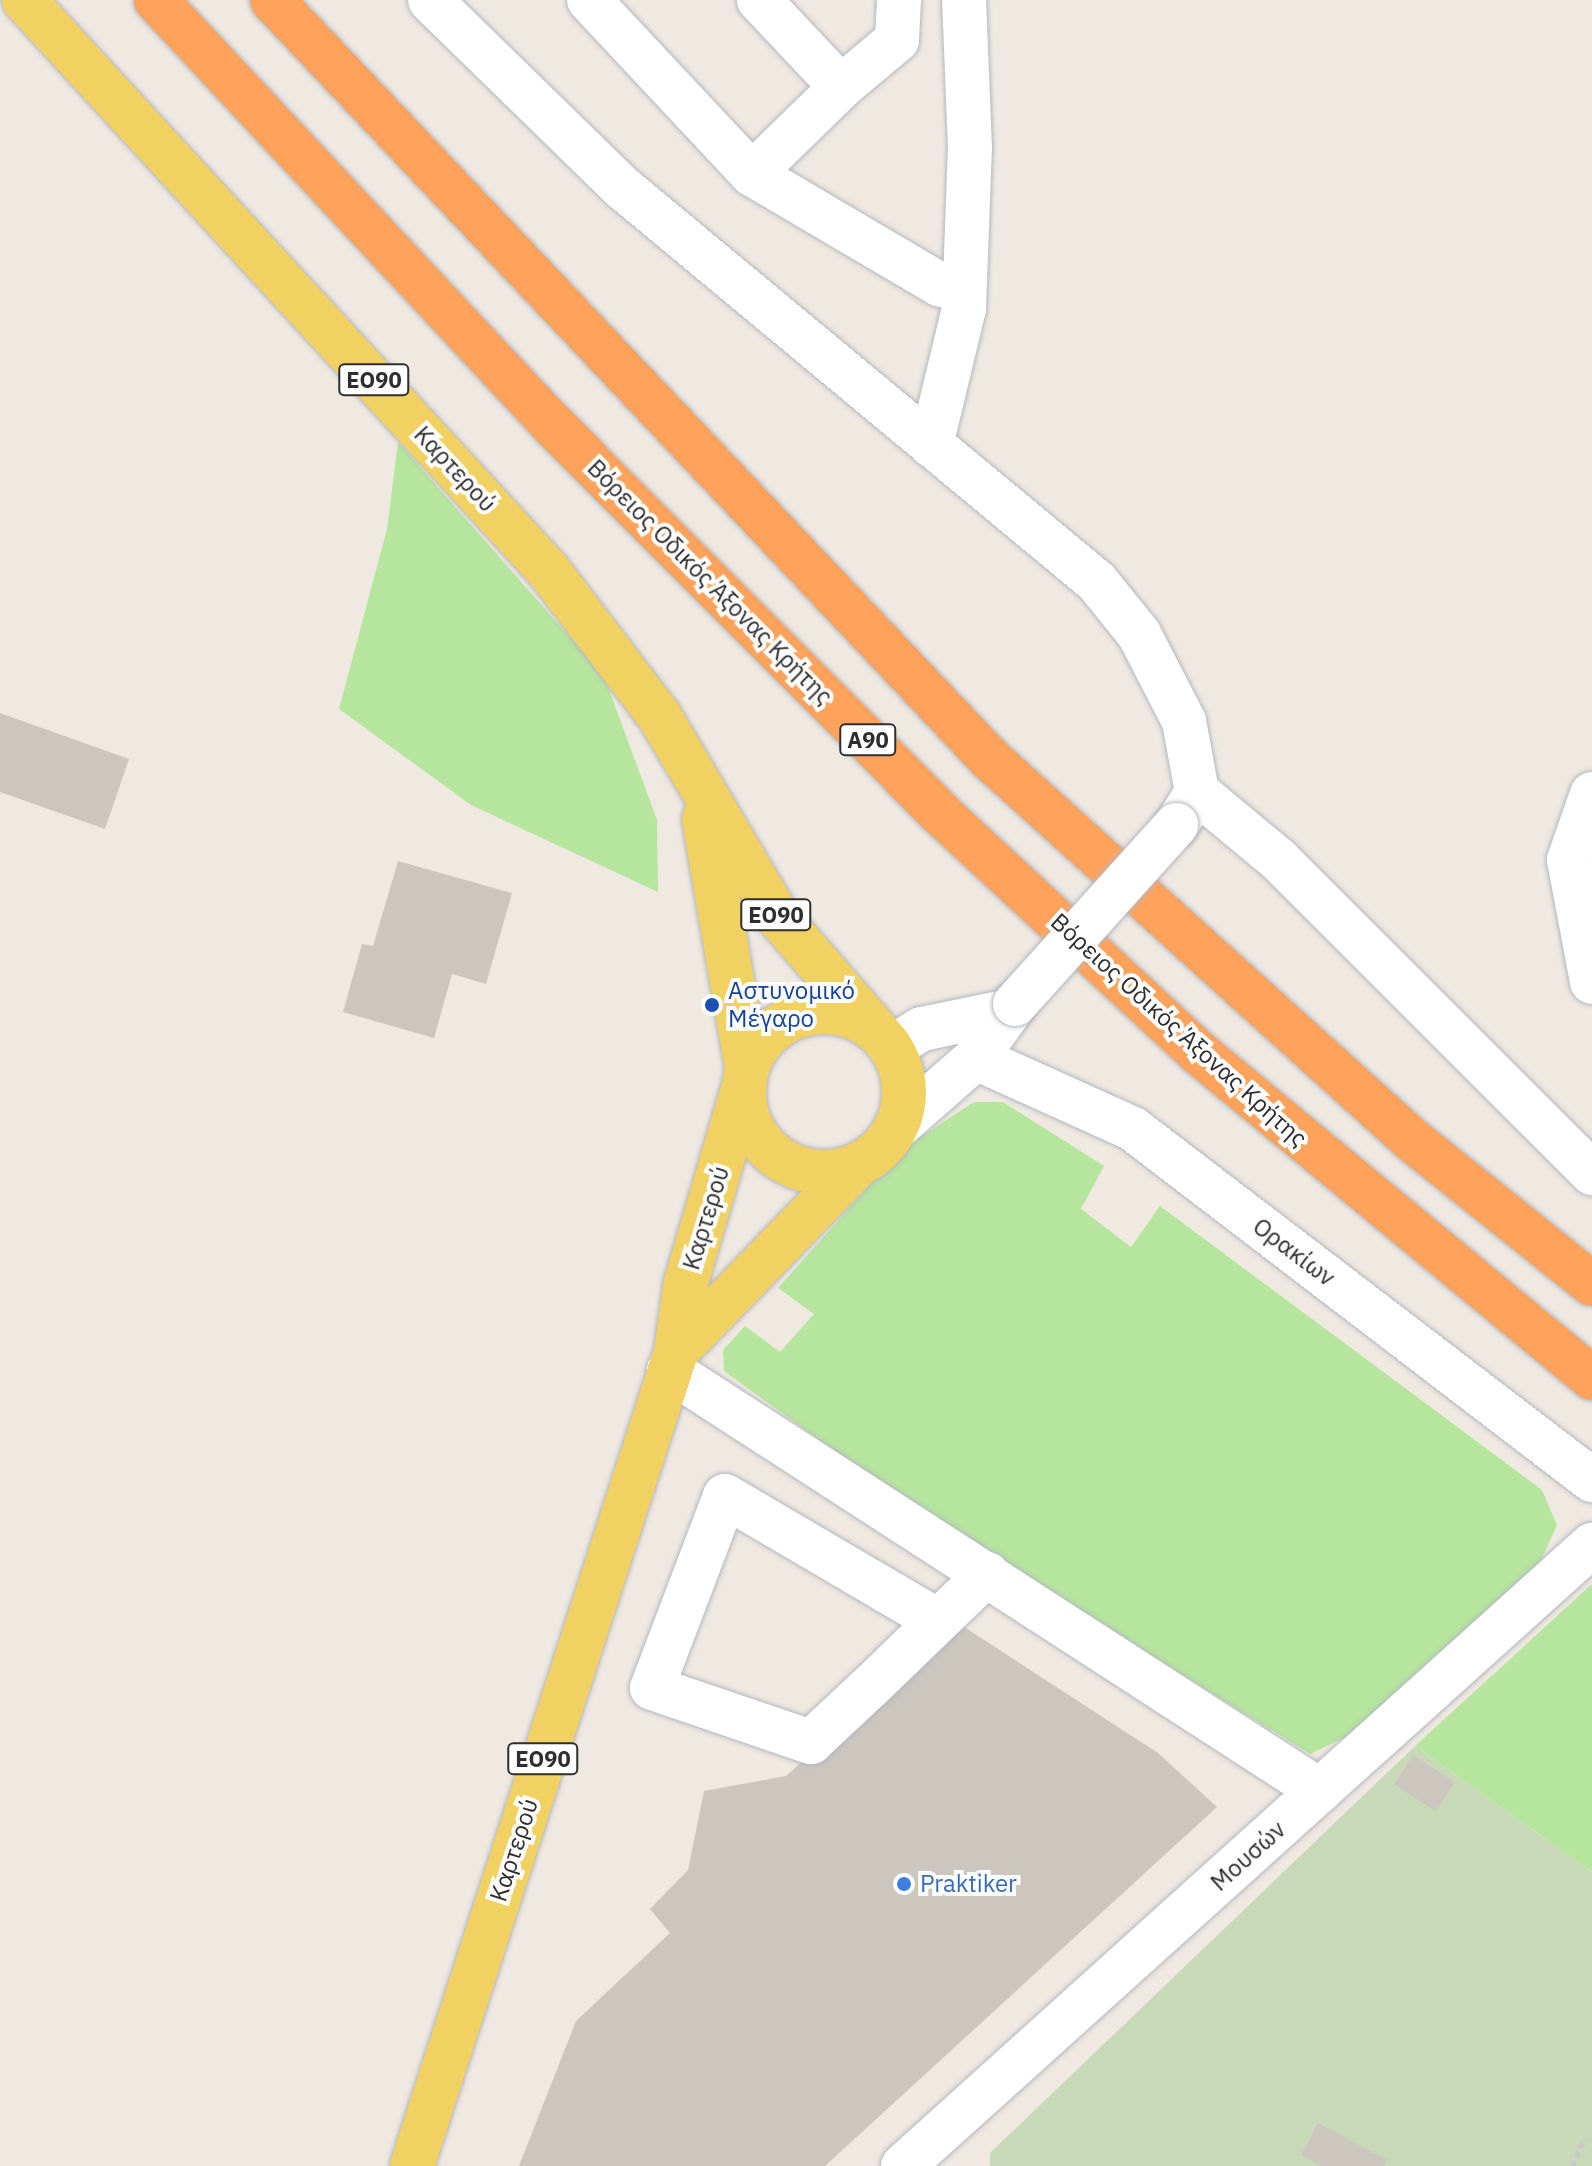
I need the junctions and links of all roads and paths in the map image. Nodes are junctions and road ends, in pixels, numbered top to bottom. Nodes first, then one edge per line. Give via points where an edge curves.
1 (24, 0) edge
2 (156, 0) edge
3 (272, 0) edge
4 (430, 0) edge
5 (589, 0) edge
6 (759, 0) edge
7 (899, 0) edge
8 (964, 0) edge
9 (841, 87) junction
10 (752, 174) junction
11 (964, 291) junction
12 (931, 445) junction
13 (698, 781) junction
14 (1592, 794) edge
15 (1187, 808) junction
16 (1592, 982) edge
17 (1012, 1007) junction
18 (885, 1040) junction
19 (976, 1058) junction
20 (746, 1077) junction
21 (896, 1128) junction
22 (859, 1164) junction
23 (1592, 1173) edge
24 (1592, 1284) edge
25 (673, 1361) junction
26 (1592, 1378) edge
27 (1592, 1480) edge
28 (1592, 1545) edge
29 (987, 1574) junction
30 (938, 1621) junction
31 (1320, 1791) junction
32 (1585, 2138) dead end
33 (412, 2166) edge
34 (903, 2166) edge
35 (1572, 2166) edge

1 - 13 main road, Καρτερού / ΕΟ90 via 548,570 660,717
2 - 26 highway, Βόρειος Οδικός Άξονας Κρήτης / Α90 via 549,421 940,813 1199,1053
3 - 24 highway via 989,758 1411,1139
4 - 12 street via 624,189
5 - 10 street
6 - 9 street
7 - 9 street via 897,40
8 - 11 street via 970,148
9 - 10 street
10 - 11 street via 939,284
11 - 12 street
12 - 15 street via 1057,543 1121,610 1173,689
13 - 18 main road, Καρτερού / ΕΟ90 via 726,839 785,927
13 - 20 main road, Καρτερού / ΕΟ90
14 - 16 street via 1569,860
15 - 17 street, bridge
15 - 23 street via 1279,860
17 - 18 street
17 - 19 street
18 - 20 main road, ΕΟ90 via 843,1014 803,1014 768,1034
18 - 21 main road, ΕΟ90 via 904,1087
19 - 21 street
19 - 27 street, Ορακίων via 1133,1129
20 - 22 main road, ΕΟ90 via 752,1127 779,1158 818,1172
20 - 25 main road, Καρτερού / ΕΟ90 via 685,1286
21 - 22 main road, ΕΟ90
22 - 25 main road, Καρτερού / ΕΟ90
25 - 29 street
25 - 33 main road, Καρτερού / ΕΟ90
28 - 31 street, Μουσών
29 - 30 street
29 - 31 street
30 - 30 street via 725,1496 652,1688 811,1742
31 - 34 street, Μουσών
32 - 35 path

